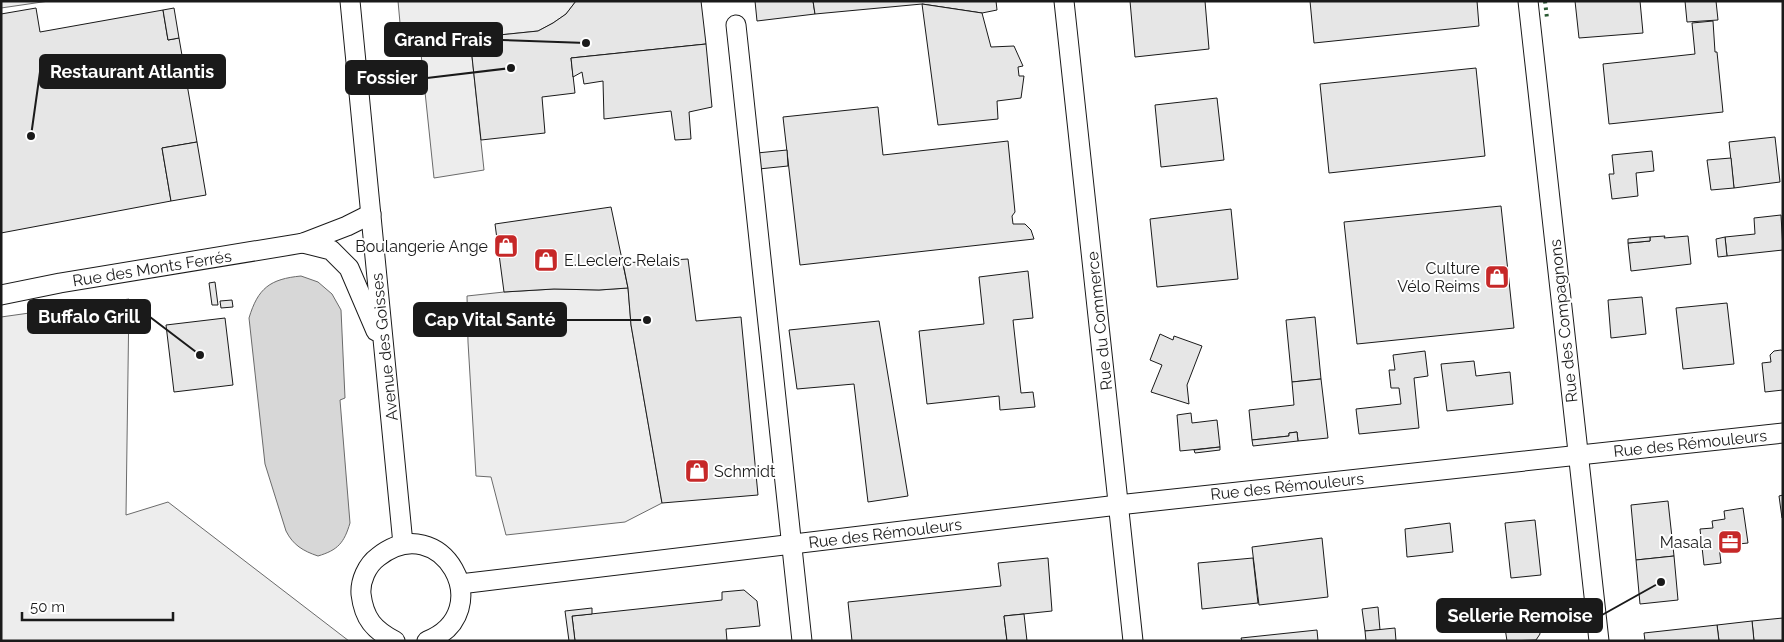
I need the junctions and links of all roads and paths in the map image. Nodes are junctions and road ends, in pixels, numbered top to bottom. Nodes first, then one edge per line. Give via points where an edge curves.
1 (350, 1) edge
2 (1064, 1) edge
3 (1528, 1) edge
4 (736, 25) dead end
5 (370, 214) junction
6 (302, 243) junction
7 (1, 295) edge
8 (384, 351) junction
9 (1783, 433) edge
10 (1578, 455) junction
11 (1118, 505) junction
12 (403, 544) junction
13 (792, 544) junction
14 (460, 584) junction
15 (395, 641) edge
16 (428, 641) edge
17 (802, 641) edge
18 (1133, 641) edge
19 (1599, 641) edge

1 - 5 street, Avenue des Goisses
2 - 11 street, Rue du Commerce
3 - 10 street, Rue des Compagnons
4 - 13 street
5 - 6 street, Rue des Monts Ferrés
5 - 8 street, Avenue des Goisses
6 - 7 street, Rue des Monts Ferrés
6 - 8 street, Rue des Monts Ferrés via 331,250 349,268
8 - 12 street, Avenue des Goisses
9 - 10 street, Rue des Rémouleurs
10 - 11 street, Rue des Rémouleurs
10 - 19 street, Rue des Compagnons
11 - 13 street, Rue des Rémouleurs
11 - 18 street, Rue du Commerce
12 - 14 street via 420,544 436,550 449,561
12 - 15 street via 374,560 365,574 361,590 363,607 370,622 381,634
13 - 14 street, Rue des Rémouleurs
13 - 17 street, Rue des Rémouleurs
14 - 16 street via 458,612 441,634

